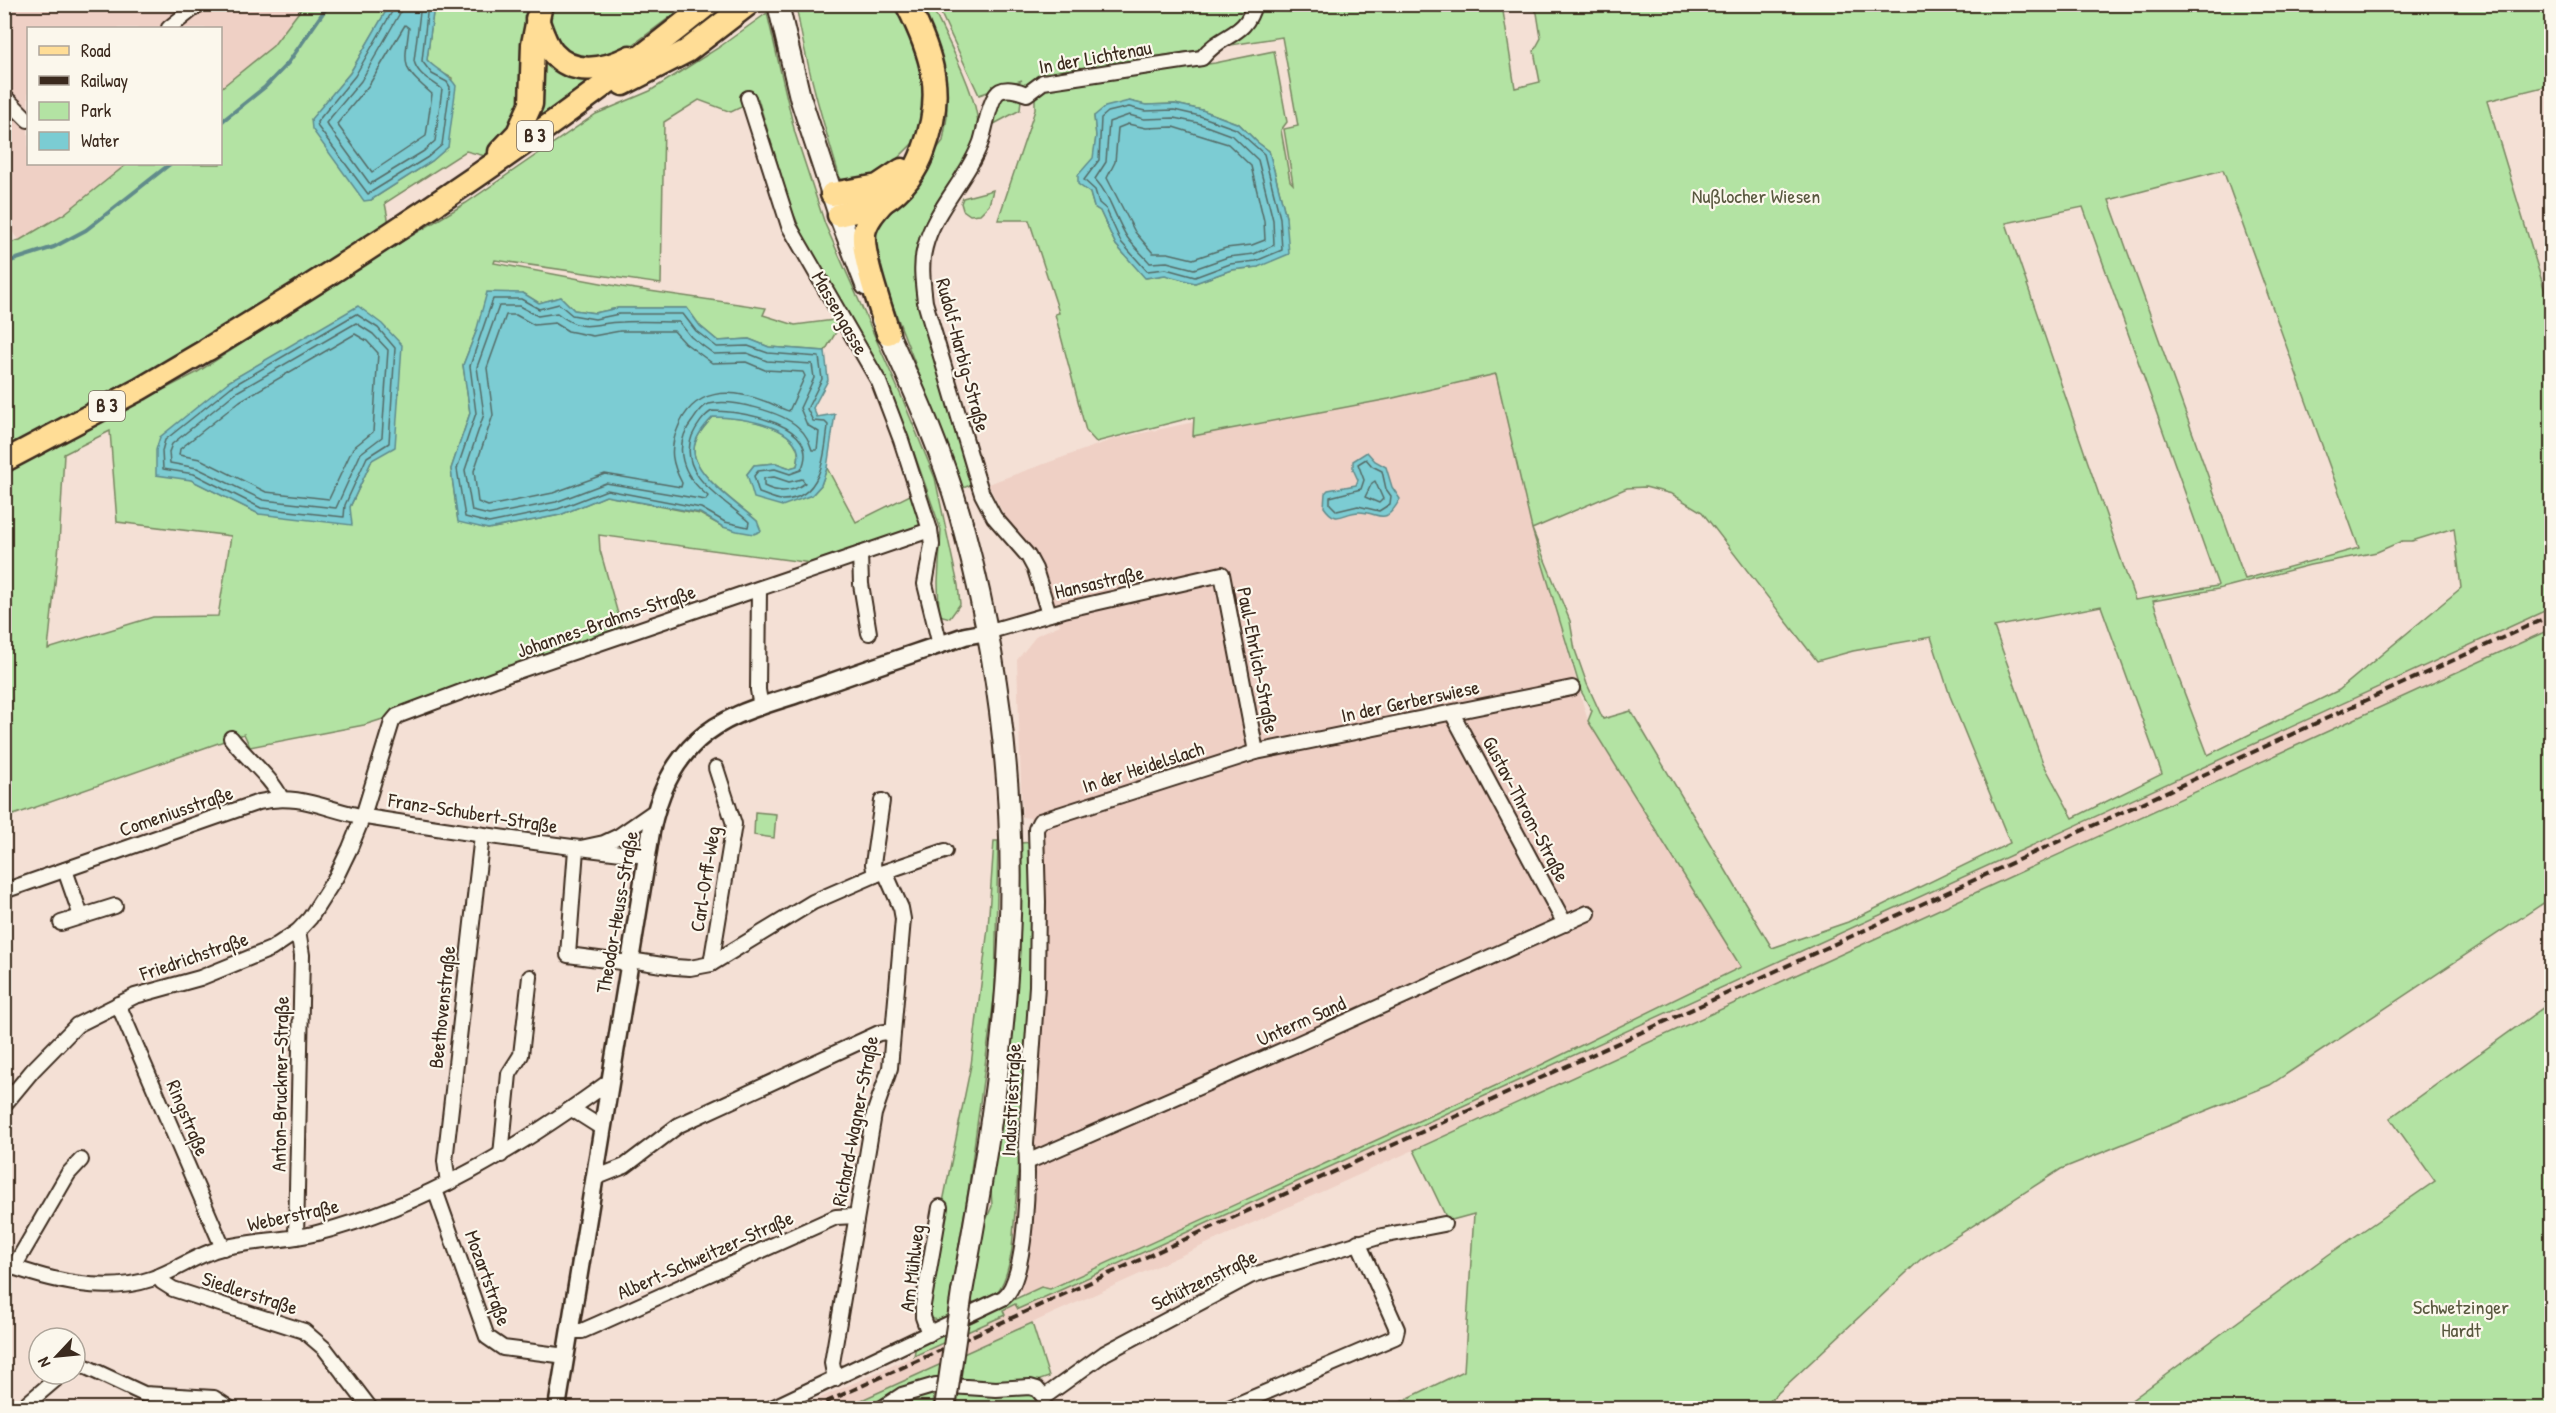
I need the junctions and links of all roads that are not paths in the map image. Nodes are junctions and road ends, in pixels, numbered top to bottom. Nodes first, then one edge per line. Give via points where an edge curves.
1 (199, 4) edge
2 (708, 4) edge
3 (748, 4) edge
4 (1254, 4) edge
5 (908, 8) edge
6 (539, 12) edge
7 (780, 13) edge
8 (170, 27) edge
9 (666, 38) junction
10 (4, 96) edge
11 (748, 98) dead end
12 (588, 99) junction
13 (27, 119) edge
14 (925, 148) junction
15 (482, 174) junction
16 (883, 202) junction
17 (835, 205) junction
18 (932, 225) joint
19 (888, 333) junction
20 (208, 349) joint
21 (4, 461) edge
22 (930, 530) junction
23 (860, 554) junction
24 (1222, 574) joint
25 (759, 589) junction
26 (1049, 614) junction
27 (869, 633) dead end
28 (987, 633) junction
29 (940, 645) junction
30 (1572, 688) dead end
31 (761, 707) junction
32 (1452, 713) junction
33 (231, 738) dead end
34 (1256, 752) junction
35 (716, 768) dead end
36 (281, 798) junction
37 (882, 801) dead end
38 (655, 811) junction
39 (363, 816) junction
40 (1043, 819) joint
41 (482, 835) junction
42 (576, 849) junction
43 (945, 851) dead end
44 (648, 856) junction
45 (65, 870) junction
46 (880, 873) junction
47 (4, 891) edge
48 (115, 906) dead end
49 (1588, 913) dead end
50 (81, 916) junction
51 (61, 923) dead end
52 (1565, 924) junction
53 (298, 931) junction
54 (630, 962) junction
55 (711, 964) junction
56 (530, 977) dead end
57 (118, 1004) junction
58 (893, 1031) junction
59 (610, 1081) junction
60 (4, 1105) edge
61 (572, 1109) junction
62 (602, 1128) junction
63 (501, 1155) junction
64 (81, 1160) dead end
65 (1027, 1162) junction
66 (595, 1178) junction
67 (448, 1183) junction
68 (435, 1190) junction
69 (940, 1207) dead end
70 (856, 1216) junction
71 (1444, 1224) dead end
72 (296, 1237) junction
73 (1359, 1242) junction
74 (222, 1248) junction
75 (9, 1265) edge
76 (158, 1276) junction
77 (570, 1331) junction
78 (928, 1334) junction
79 (566, 1356) junction
80 (87, 1367) edge
81 (835, 1379) junction
82 (48, 1386) edge
83 (1044, 1403) edge
84 (22, 1408) edge
85 (229, 1408) edge
86 (370, 1408) edge
87 (557, 1408) edge
88 (772, 1408) edge
89 (882, 1408) edge
90 (945, 1408) edge
91 (1228, 1408) edge

1 - 8 street
2 - 9 highway, B 3
3 - 12 highway via 687,51
4 - 18 street, In der Lichtenau via 1245,26 1212,45 1202,58 1043,82 1027,94 1000,91 994,96 969,167
5 - 14 highway via 926,44 934,78 934,116
6 - 9 highway via 553,53 568,65 590,70 611,67
6 - 15 highway via 533,44 531,104 518,133
7 - 17 main road via 800,98
9 - 12 highway, B 3
10 - 13 street
11 - 22 street, Massengasse via 789,226 879,382
12 - 15 highway, B 3
14 - 16 highway via 906,182
14 - 17 highway via 890,179
15 - 20 highway, B 3 via 318,283
16 - 17 highway
16 - 19 highway via 864,232
17 - 19 main road
18 - 26 street, Rudolf-Harbig-Straße via 924,250 925,302 982,494 994,517 1028,556
19 - 28 main road via 938,448 973,566
20 - 21 main road, B 3
22 - 23 street, Johannes-Brahms-Straße
22 - 29 street, Massengasse via 932,545 925,584
23 - 25 street, Johannes-Brahms-Straße
23 - 27 street
24 - 26 street, Hansastraße
24 - 34 street, Paul-Ehrlich-Straße
25 - 31 street
25 - 39 street, Johannes-Brahms-Straße via 397,716
26 - 28 street, Hansastraße
28 - 29 street, Theodor-Heuss-Straße
28 - 90 main road, bridge via 1006,775 1009,939 991,1122
29 - 31 street, Theodor-Heuss-Straße
30 - 32 street, In der Gerberswiese
31 - 38 street, Theodor-Heuss-Straße via 727,720 697,740 674,768
32 - 34 street, In der Gerberswiese
32 - 52 street, Gustav-Throm-Straße
33 - 36 street
34 - 40 street, In der Heidelslach
35 - 55 street, Carl-Orff-Weg via 734,824
36 - 39 street, Comeniusstraße
36 - 45 street, Comeniusstraße via 259,802
37 - 46 street via 873,864
38 - 42 street, Franz-Schubert-Straße via 619,836
38 - 44 street, Theodor-Heuss-Straße
39 - 41 street, Franz-Schubert-Straße
39 - 53 street, Friedrichstraße via 336,877
40 - 65 street, Industriestraße via 1036,829 1037,987
41 - 42 street, Franz-Schubert-Straße
41 - 67 street, Beethovenstraße via 445,1161
42 - 44 street, Franz-Schubert-Straße
42 - 54 street via 568,955
43 - 46 street
44 - 54 street, Theodor-Heuss-Straße
45 - 47 street, Comeniusstraße
45 - 50 street
46 - 55 street via 804,907
46 - 58 street, Richard-Wagner-Straße via 901,908 903,919
48 - 50 street
49 - 52 street, Unterm Sand
50 - 51 street
52 - 65 street, Unterm Sand
53 - 57 street, Friedrichstraße via 271,949 200,978
53 - 72 street, Anton-Bruckner-Straße via 302,955
54 - 55 street via 690,968
54 - 59 street, Theodor-Heuss-Straße
56 - 63 street via 521,1055 509,1074
57 - 60 street, Friedrichstraße via 77,1025
57 - 74 street, Ringstraße
58 - 66 street via 879,1033 679,1125 625,1166
58 - 70 street, Richard-Wagner-Straße via 890,1068 874,1114
59 - 61 street, Weberstraße
59 - 62 street, Theodor-Heuss-Straße
61 - 62 street
61 - 63 street, Weberstraße
62 - 66 street, Theodor-Heuss-Straße
63 - 67 street, Weberstraße
64 - 75 street
65 - 78 street, Industriestraße via 1022,1250 1013,1288 1002,1298
66 - 77 street, Theodor-Heuss-Straße
67 - 68 street, Weberstraße
68 - 72 street, Weberstraße via 378,1214
68 - 79 street, Mozartstraße via 487,1337 503,1348
69 - 78 street, Am Mühlweg via 923,1305
70 - 77 street, Albert-Schweitzer-Straße via 837,1217 598,1324
70 - 81 street, Richard-Wagner-Straße via 832,1363
71 - 73 street, Schützenstraße
72 - 74 street, Weberstraße
73 - 83 street, Schützenstraße via 1250,1276 1105,1353
73 - 91 street via 1397,1329 1395,1337
74 - 76 street, Weberstraße
75 - 76 street, Weberstraße via 50,1278 93,1285 126,1284
76 - 86 street, Siedlerstraße via 173,1289 307,1333 325,1349
77 - 79 street, Theodor-Heuss-Straße
78 - 81 street, Industriestraße
79 - 87 street, Theodor-Heuss-Straße
80 - 85 street via 144,1394 214,1398
81 - 88 street, Industriestraße
82 - 84 street
83 - 89 street via 1040,1392 1030,1387 942,1385 908,1393

